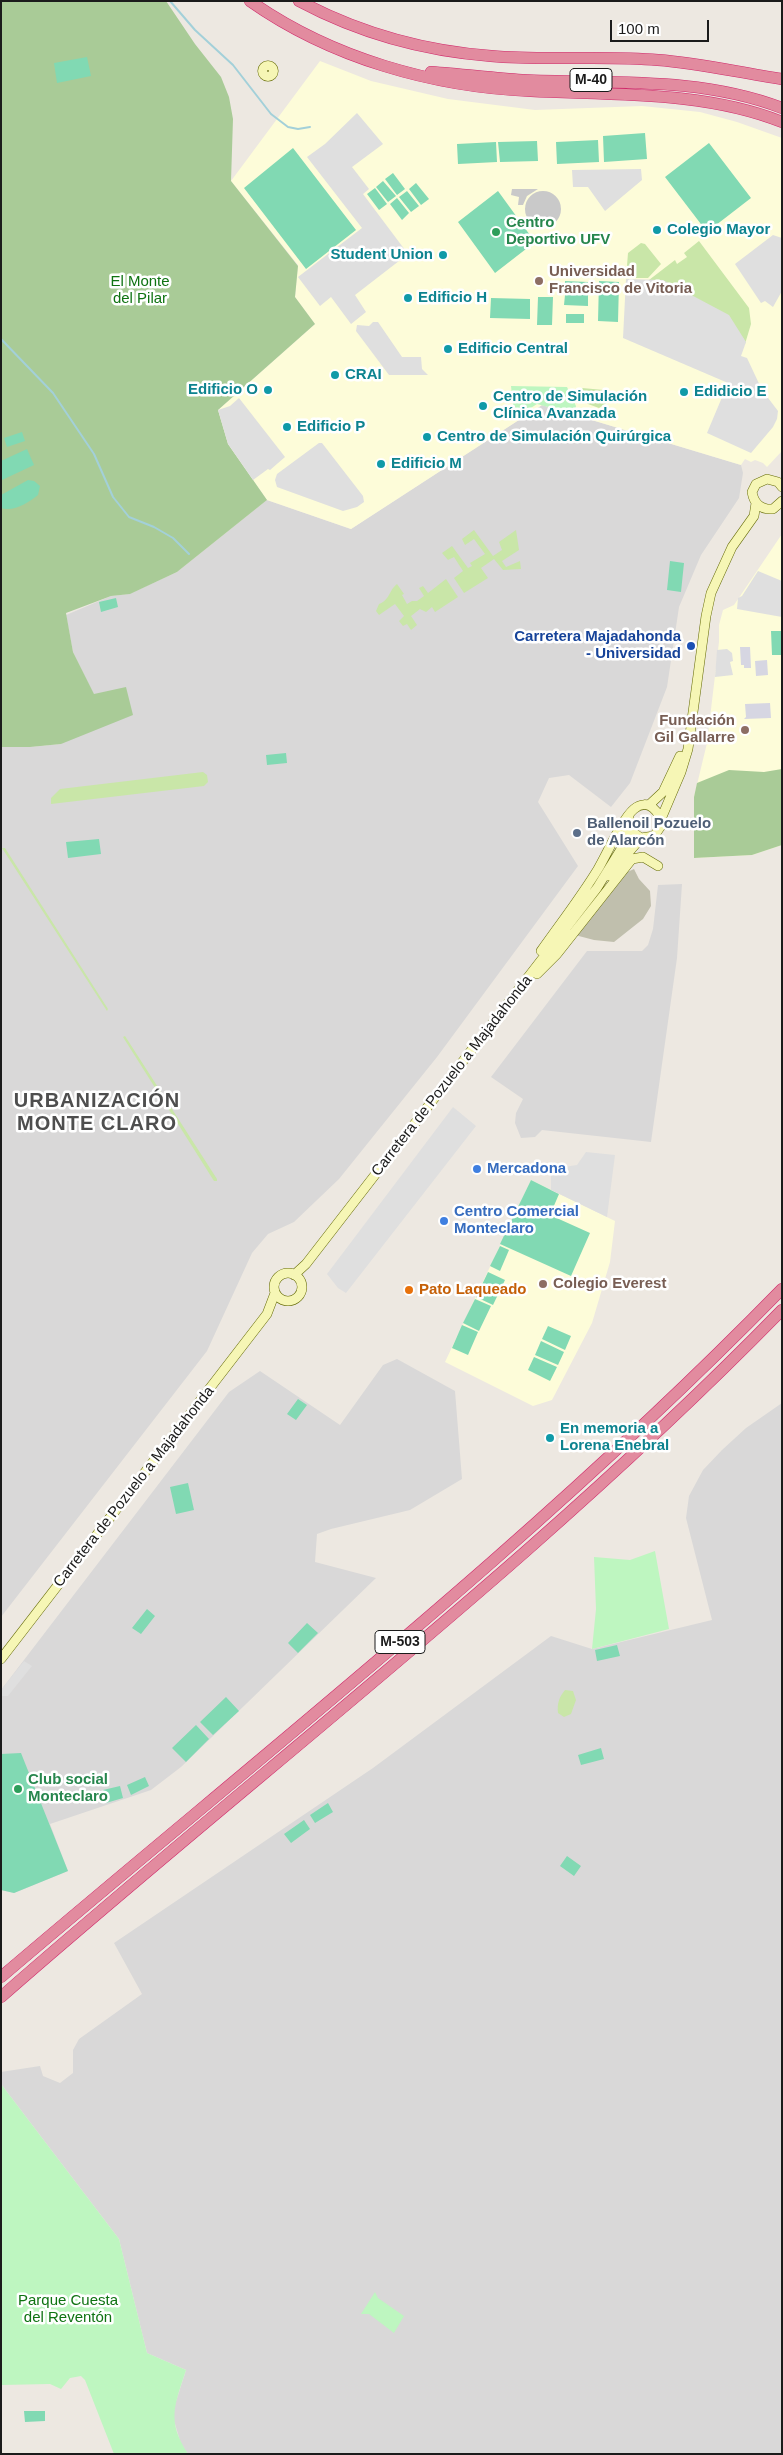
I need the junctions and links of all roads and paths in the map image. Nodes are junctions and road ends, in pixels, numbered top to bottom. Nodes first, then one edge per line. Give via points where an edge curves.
1 (250, 1) edge
2 (299, 1) edge
3 (397, 69) junction
4 (752, 75) junction
5 (782, 79) edge
6 (782, 85) edge
7 (782, 108) edge
8 (782, 122) edge
9 (778, 479) edge
10 (782, 487) edge
11 (782, 501) edge
12 (756, 503) junction
13 (769, 509) junction
14 (750, 522) junction
15 (695, 705) junction
16 (649, 806) junction
17 (629, 818) junction
18 (661, 819) junction
19 (629, 828) junction
20 (641, 838) junction
21 (658, 866) dead end
22 (597, 888) junction
23 (499, 1014) junction
24 (306, 1264) junction
25 (294, 1275) junction
26 (301, 1282) junction
27 (782, 1289) edge
28 (276, 1293) junction
29 (285, 1301) junction
30 (782, 1310) edge
31 (266, 1317) junction
32 (1, 1659) edge
33 (1, 1976) edge
34 (1, 1997) edge

1 - 3 highway, M-40 via 314,39
2 - 4 highway, M-40 via 375,34 428,48 492,56 657,60
3 - 7 highway, M-40 via 522,80 657,82 705,89
3 - 8 highway via 464,86 644,95 704,102
4 - 5 highway
4 - 6 highway, M-40
9 - 10 street
9 - 12 street via 765,479 754,486 752,495
11 - 13 street
12 - 13 street
12 - 14 street
13 - 14 street
14 - 15 street via 728,554 711,593
15 - 16 street via 674,771
15 - 18 street via 685,758
16 - 17 street via 636,808
16 - 18 street via 658,812
17 - 19 street
17 - 23 street via 598,870
18 - 20 street via 657,834
19 - 20 street
19 - 22 street, Carretera de Pozuelo a Majadahonda via 626,840
20 - 22 street, Carretera de Pozuelo a Majadahonda
21 - 23 street via 643,857 632,859 556,954
22 - 23 street, Carretera de Pozuelo a Majadahonda
23 - 24 street, Carretera de Pozuelo a Majadahonda
24 - 25 street, Carretera de Pozuelo a Majadahonda
24 - 26 street, Carretera de Pozuelo a Majadahonda
25 - 26 street
25 - 28 street via 284,1274 278,1278
26 - 29 street via 299,1296
27 - 33 highway, M-503 via 648,1420 517,1541
28 - 29 street
28 - 31 street, Carretera de Pozuelo a Majadahonda
29 - 31 street, Carretera de Pozuelo a Majadahonda
30 - 34 highway, M-503 via 657,1432 497,1578
31 - 32 street, Carretera de Pozuelo a Majadahonda

